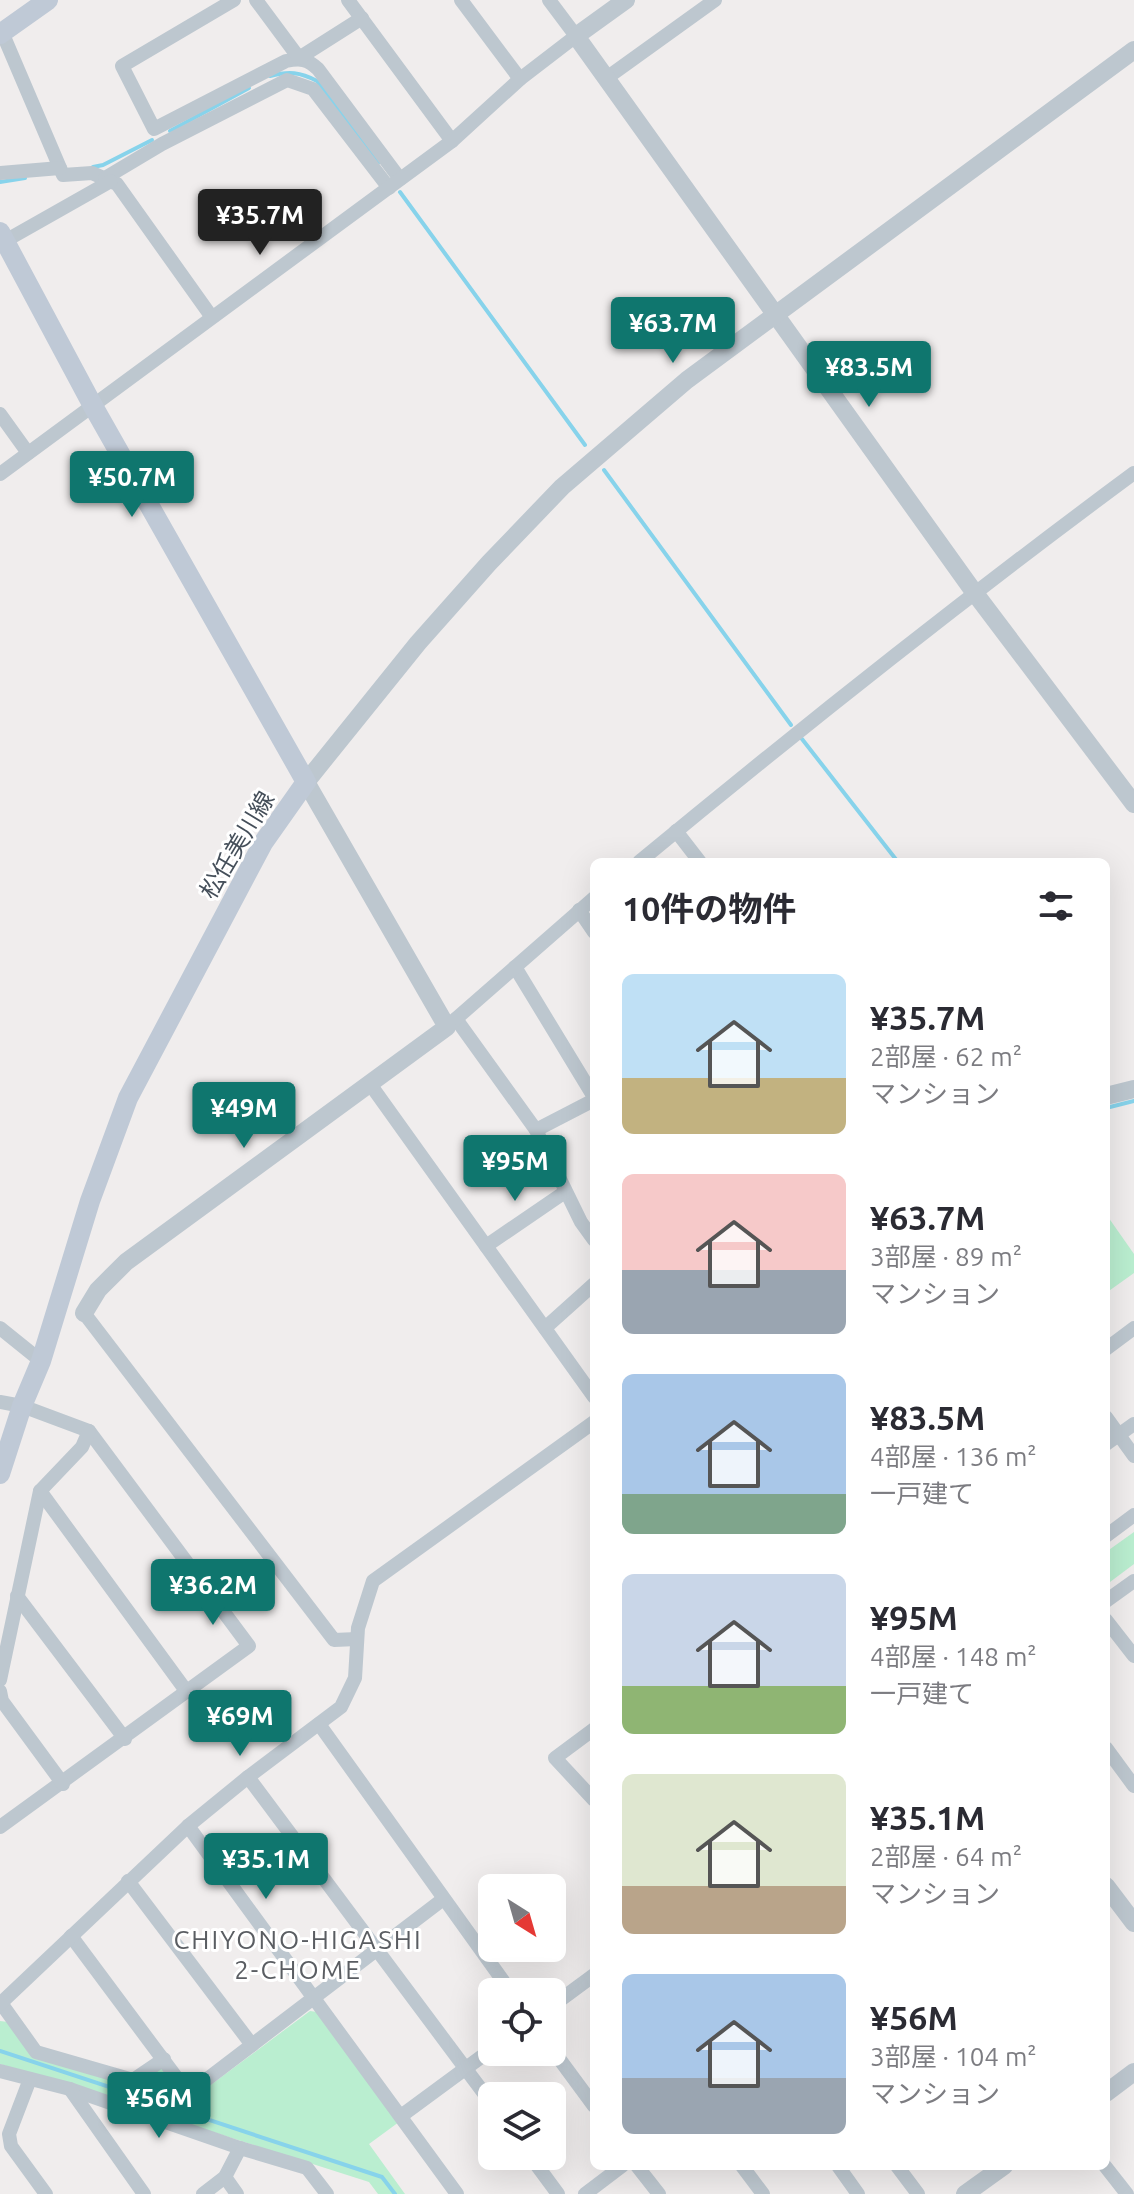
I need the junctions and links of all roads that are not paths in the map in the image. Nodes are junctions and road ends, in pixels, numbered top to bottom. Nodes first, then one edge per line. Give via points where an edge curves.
1 (48, 0) edge
2 (234, 0) edge
3 (256, 0) edge
4 (348, 0) edge
5 (461, 0) edge
6 (549, 0) edge
7 (626, 0) edge
8 (715, 0) edge
9 (362, 18) junction
10 (1, 33) edge
11 (576, 36) junction
12 (1134, 50) edge
13 (299, 58) junction
14 (608, 77) junction
15 (520, 79) junction
16 (154, 129) junction
17 (452, 141) junction
18 (162, 144) junction
19 (60, 168) junction
20 (0, 173) edge
21 (108, 179) junction
22 (394, 183) junction
23 (3, 236) edge
24 (775, 314) junction
25 (211, 316) junction
26 (93, 406) junction
27 (0, 414) edge
28 (28, 453) junction
29 (1134, 473) edge
30 (0, 474) edge
31 (974, 592) junction
32 (306, 782) junction
33 (1134, 804) edge
34 (676, 831) junction
35 (644, 858) edge
36 (697, 858) edge
37 (590, 901) edge
38 (579, 910) junction
39 (590, 926) edge
40 (515, 967) junction
41 (451, 1023) junction
42 (370, 1084) junction
43 (1134, 1089) edge
44 (590, 1090) edge
45 (1110, 1095) edge
46 (590, 1099) edge
47 (536, 1130) junction
48 (565, 1192) junction
49 (587, 1218) edge
50 (486, 1246) junction
51 (590, 1288) edge
52 (84, 1313) joint
53 (0, 1328) edge
54 (545, 1328) junction
55 (1134, 1328) edge
56 (1110, 1346) edge
57 (41, 1361) junction
58 (590, 1391) edge
59 (0, 1402) edge
60 (22, 1406) junction
61 (1110, 1423) edge
62 (1134, 1424) edge
63 (590, 1425) edge
64 (89, 1431) junction
65 (1119, 1435) junction
66 (1110, 1441) edge
67 (1134, 1456) edge
68 (0, 1474) edge
69 (40, 1491) junction
70 (1134, 1515) edge
71 (1110, 1533) edge
72 (1134, 1581) edge
73 (17, 1596) junction
74 (1110, 1598) edge
75 (1110, 1625) edge
76 (357, 1639) junction
77 (1134, 1656) edge
78 (0, 1680) edge
79 (0, 1691) edge
80 (187, 1692) junction
81 (319, 1724) junction
82 (590, 1732) edge
83 (125, 1739) junction
84 (1110, 1753) edge
85 (248, 1777) junction
86 (63, 1784) junction
87 (1134, 1786) edge
88 (590, 1796) edge
89 (188, 1826) junction
90 (0, 1827) edge
91 (128, 1881) junction
92 (1110, 1891) edge
93 (442, 1900) junction
94 (1134, 1923) edge
95 (71, 1936) junction
96 (379, 1950) junction
97 (500, 1978) edge
98 (590, 1978) edge
99 (566, 1996) edge
100 (314, 1998) junction
101 (0, 2003) edge
102 (252, 2045) junction
103 (164, 2059) junction
104 (478, 2059) edge
105 (565, 2066) edge
106 (466, 2068) junction
107 (0, 2071) edge
108 (1134, 2072) edge
109 (30, 2079) junction
110 (478, 2085) edge
111 (70, 2089) junction
112 (1110, 2090) edge
113 (590, 2101) edge
114 (401, 2116) junction
115 (240, 2148) junction
116 (540, 2170) edge
117 (617, 2170) edge
118 (640, 2170) edge
119 (745, 2170) edge
120 (841, 2170) edge
121 (900, 2170) edge
122 (998, 2170) edge
123 (1108, 2170) edge
124 (225, 2177) junction
125 (1134, 2187) edge
126 (46, 2194) edge
127 (144, 2194) edge
128 (203, 2194) edge
129 (237, 2194) edge
130 (327, 2194) edge
131 (457, 2194) edge
132 (558, 2194) edge
133 (585, 2194) edge
134 (659, 2194) edge
135 (763, 2194) edge
136 (858, 2194) edge
137 (918, 2194) edge
138 (965, 2194) edge
139 (1126, 2194) edge

1 - 10 main road
2 - 16 street via 122,66
3 - 13 street
4 - 9 street
5 - 15 street
6 - 11 street
7 - 11 street
8 - 14 street
9 - 13 street
9 - 17 street
10 - 19 street
11 - 14 street
11 - 15 street
12 - 24 street
13 - 16 street
13 - 22 street via 318,69
14 - 24 street
15 - 17 street
16 - 18 street
17 - 22 street
18 - 21 street
18 - 22 street via 287,80 313,89
19 - 20 street
19 - 21 street via 63,175 92,173
21 - 23 street
21 - 25 street via 117,184
22 - 25 street
23 - 26 main road, 松任美川線
24 - 31 street
24 - 32 street via 687,380 562,487 418,643
25 - 26 street
26 - 28 street
26 - 32 main road, 松任美川線
27 - 28 street
28 - 30 street
29 - 31 street
31 - 33 street
31 - 34 street
32 - 41 street
32 - 57 main road, 松任美川線 via 263,843 128,1098
34 - 35 street
34 - 36 street
37 - 38 street
38 - 39 street
38 - 40 street
40 - 41 street
40 - 44 street
41 - 42 street
41 - 47 street
42 - 50 street
42 - 52 street via 126,1262
43 - 45 street
46 - 47 street
47 - 48 street
48 - 49 street
48 - 50 street
50 - 54 street
51 - 54 street
52 - 76 street via 334,1640
53 - 57 street
54 - 58 street
55 - 56 street
57 - 60 main road, 松任美川線
59 - 60 street
60 - 64 street
60 - 68 main road, 松任美川線
61 - 65 street
62 - 65 street
63 - 76 street via 373,1581
64 - 69 street via 82,1447
64 - 80 street via 249,1646
65 - 66 street
65 - 67 street
69 - 73 street
69 - 80 street
70 - 71 street
72 - 74 street
73 - 78 street
73 - 83 street
75 - 77 street
76 - 81 street via 355,1678 341,1707
79 - 86 street
80 - 83 street
81 - 85 street
81 - 93 street
82 - 88 street via 555,1758
83 - 86 street
84 - 87 street
85 - 89 street
85 - 96 street
86 - 90 street
89 - 91 street
89 - 100 street
91 - 95 street
91 - 102 street
92 - 94 street
93 - 96 street
93 - 97 street
95 - 101 street
95 - 103 street
96 - 100 street
96 - 106 street
98 - 99 street
100 - 102 street
100 - 114 street
101 - 103 street via 36,2052 133,2080
102 - 103 street via 202,2083 182,2085
104 - 106 street
105 - 113 street
106 - 110 street
106 - 114 street
107 - 109 street
108 - 112 street
109 - 111 street
109 - 126 street via 9,2134 11,2146
111 - 115 street
111 - 127 street
114 - 131 street
115 - 124 street
115 - 130 street via 307,2168
116 - 132 street
117 - 133 street
118 - 134 street
119 - 135 street
120 - 136 street
121 - 137 street
122 - 138 street
123 - 139 street
124 - 128 street
124 - 129 street
125 - 139 street

